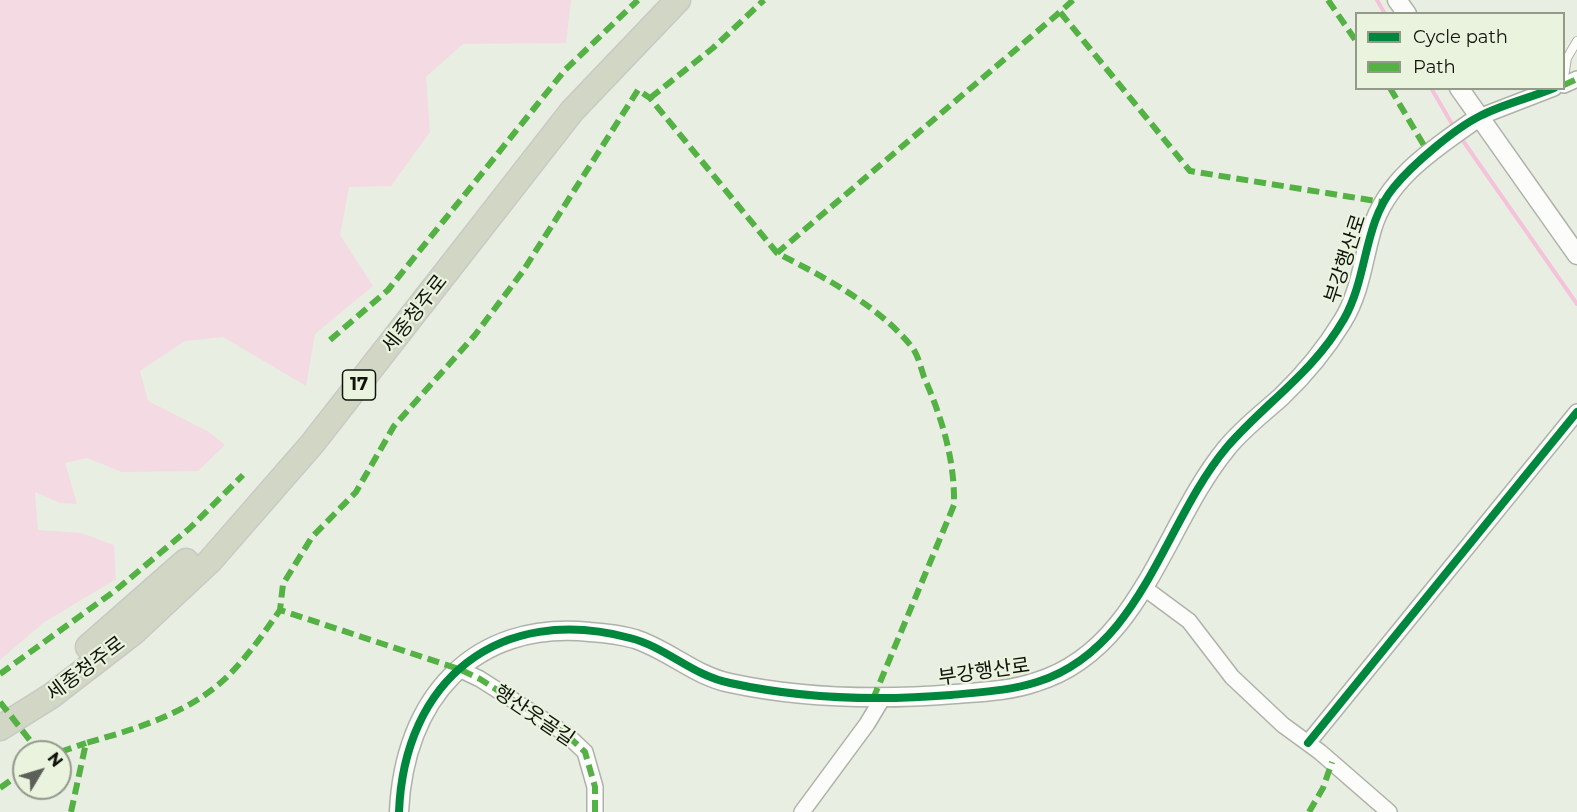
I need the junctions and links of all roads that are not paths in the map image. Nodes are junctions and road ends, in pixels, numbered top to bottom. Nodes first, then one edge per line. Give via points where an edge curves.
1 (662, 0) edge
2 (678, 0) edge
3 (1577, 41) edge
4 (1565, 68) edge
5 (1460, 90) edge
6 (1549, 90) edge
7 (1479, 117) junction
8 (1577, 255) edge
9 (1577, 412) edge
10 (1143, 586) junction
11 (459, 669) junction
12 (882, 699) junction
13 (0, 712) edge
14 (0, 728) edge
15 (1308, 743) junction
16 (399, 812) edge
17 (595, 812) edge
18 (802, 812) edge
19 (1389, 812) edge

1 - 13 highway, 세종청주로 / 17 via 595,63 306,431 209,540 107,633 20,701
2 - 14 highway, 세종청주로 / 17 via 572,111 312,444 210,561 134,632 51,696
3 - 4 lane
5 - 7 street
6 - 7 street
7 - 8 street
7 - 10 street, 부강행산로 via 1410,170 1382,202 1346,316 1310,367 1226,448
9 - 15 street
10 - 12 street, 부강행산로 via 1129,611 1087,656 1056,676 1002,691
10 - 15 street via 1189,621 1232,677
11 - 12 street, 부강행산로 via 487,648 512,638 549,630 579,631 633,638 728,683
11 - 16 street, 부강행산로 via 442,687 413,736
11 - 17 street, 행산웃골길 via 567,734 585,752 595,787
12 - 18 street
15 - 19 street

